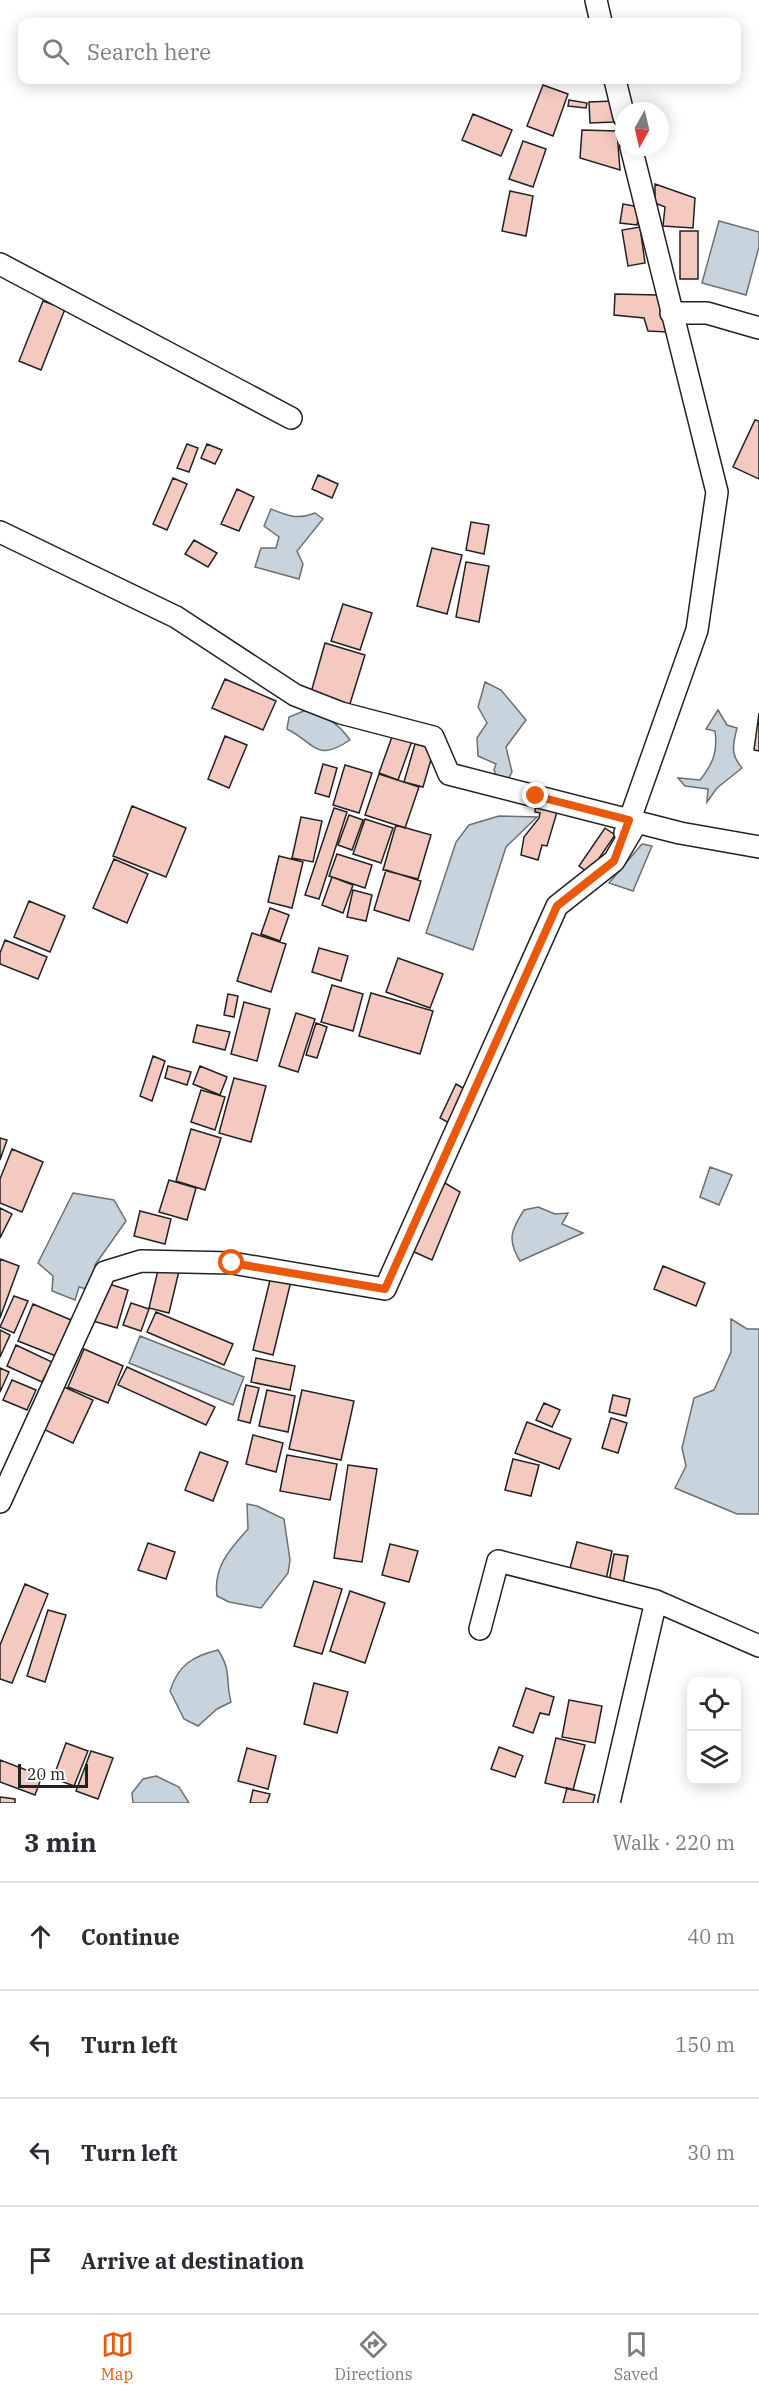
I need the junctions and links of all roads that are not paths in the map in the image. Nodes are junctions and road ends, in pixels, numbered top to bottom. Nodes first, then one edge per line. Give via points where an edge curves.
1 (596, 0) edge
2 (600, 18) edge
3 (616, 84) edge
4 (620, 102) edge
5 (633, 156) edge
6 (0, 264) edge
7 (671, 314) junction
8 (759, 328) edge
9 (291, 418) dead end
10 (0, 532) edge
11 (633, 821) junction
12 (759, 847) edge
13 (0, 1502) edge
14 (656, 1601) junction
15 (480, 1629) dead end
16 (759, 1646) edge
17 (609, 1803) edge

1 - 2 street
3 - 4 street
5 - 7 street
6 - 9 street
7 - 8 street via 707,313
7 - 11 street via 717,492 697,630
10 - 11 street via 176,617 296,695 341,713 433,737 449,774
11 - 12 street
11 - 13 street via 614,861 557,906 385,1289 232,1263 141,1261 105,1272
14 - 15 street via 498,1561
14 - 16 street
14 - 17 street

